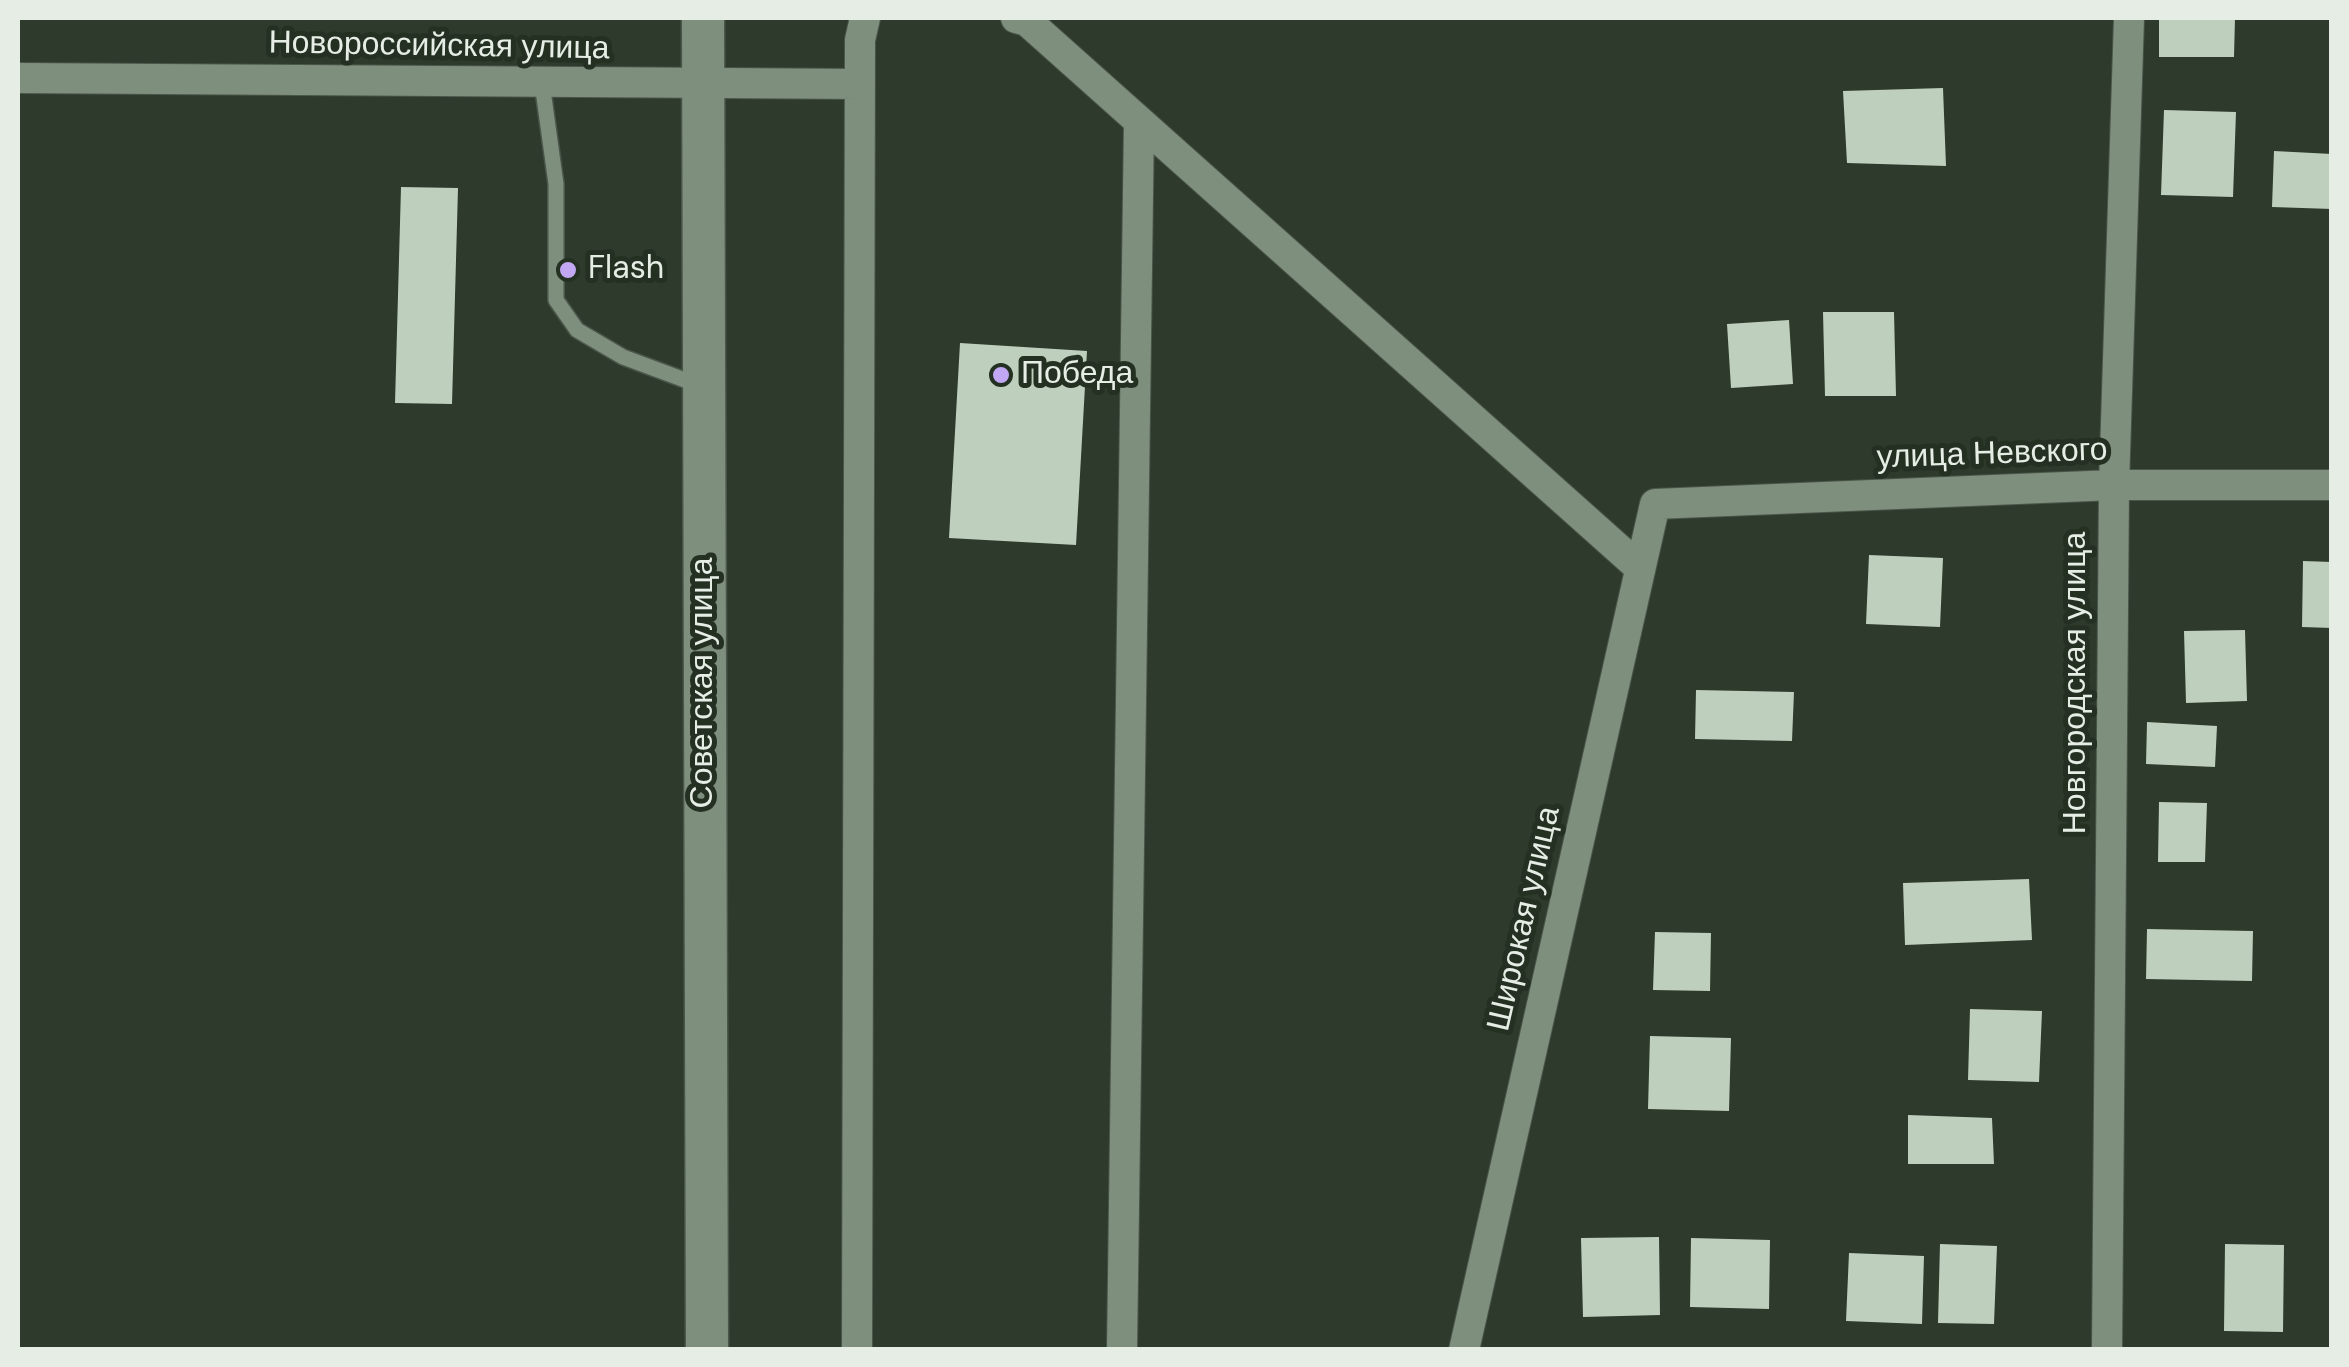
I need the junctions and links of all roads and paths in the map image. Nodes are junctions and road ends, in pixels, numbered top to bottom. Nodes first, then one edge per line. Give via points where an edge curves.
1 (703, 18) edge
2 (864, 18) edge
3 (1016, 18) edge
4 (2129, 18) edge
5 (18, 78) edge
6 (542, 84) junction
7 (702, 84) junction
8 (860, 84) junction
9 (1139, 122) junction
10 (703, 388) junction
11 (2114, 485) junction
12 (2332, 485) edge
13 (1655, 504) joint
14 (1640, 568) junction
15 (707, 1350) edge
16 (857, 1350) edge
17 (1122, 1350) edge
18 (1464, 1350) edge
19 (2107, 1350) edge

1 - 7 main road, Советская улица
2 - 8 street
3 - 9 street
4 - 11 street, Новгородская улица
5 - 6 street, Новороссийская улица
6 - 7 street, Новороссийская улица
6 - 10 lane via 556,184 556,300 576,330 623,357
7 - 8 street, Новороссийская улица
7 - 10 main road, Советская улица
8 - 16 street
9 - 14 street
9 - 17 street
10 - 15 main road, Советская улица
11 - 12 street, улица Невского
11 - 13 street, улица Невского
11 - 19 street, Новгородская улица
13 - 14 street, Широкая улица
14 - 18 street, Широкая улица

